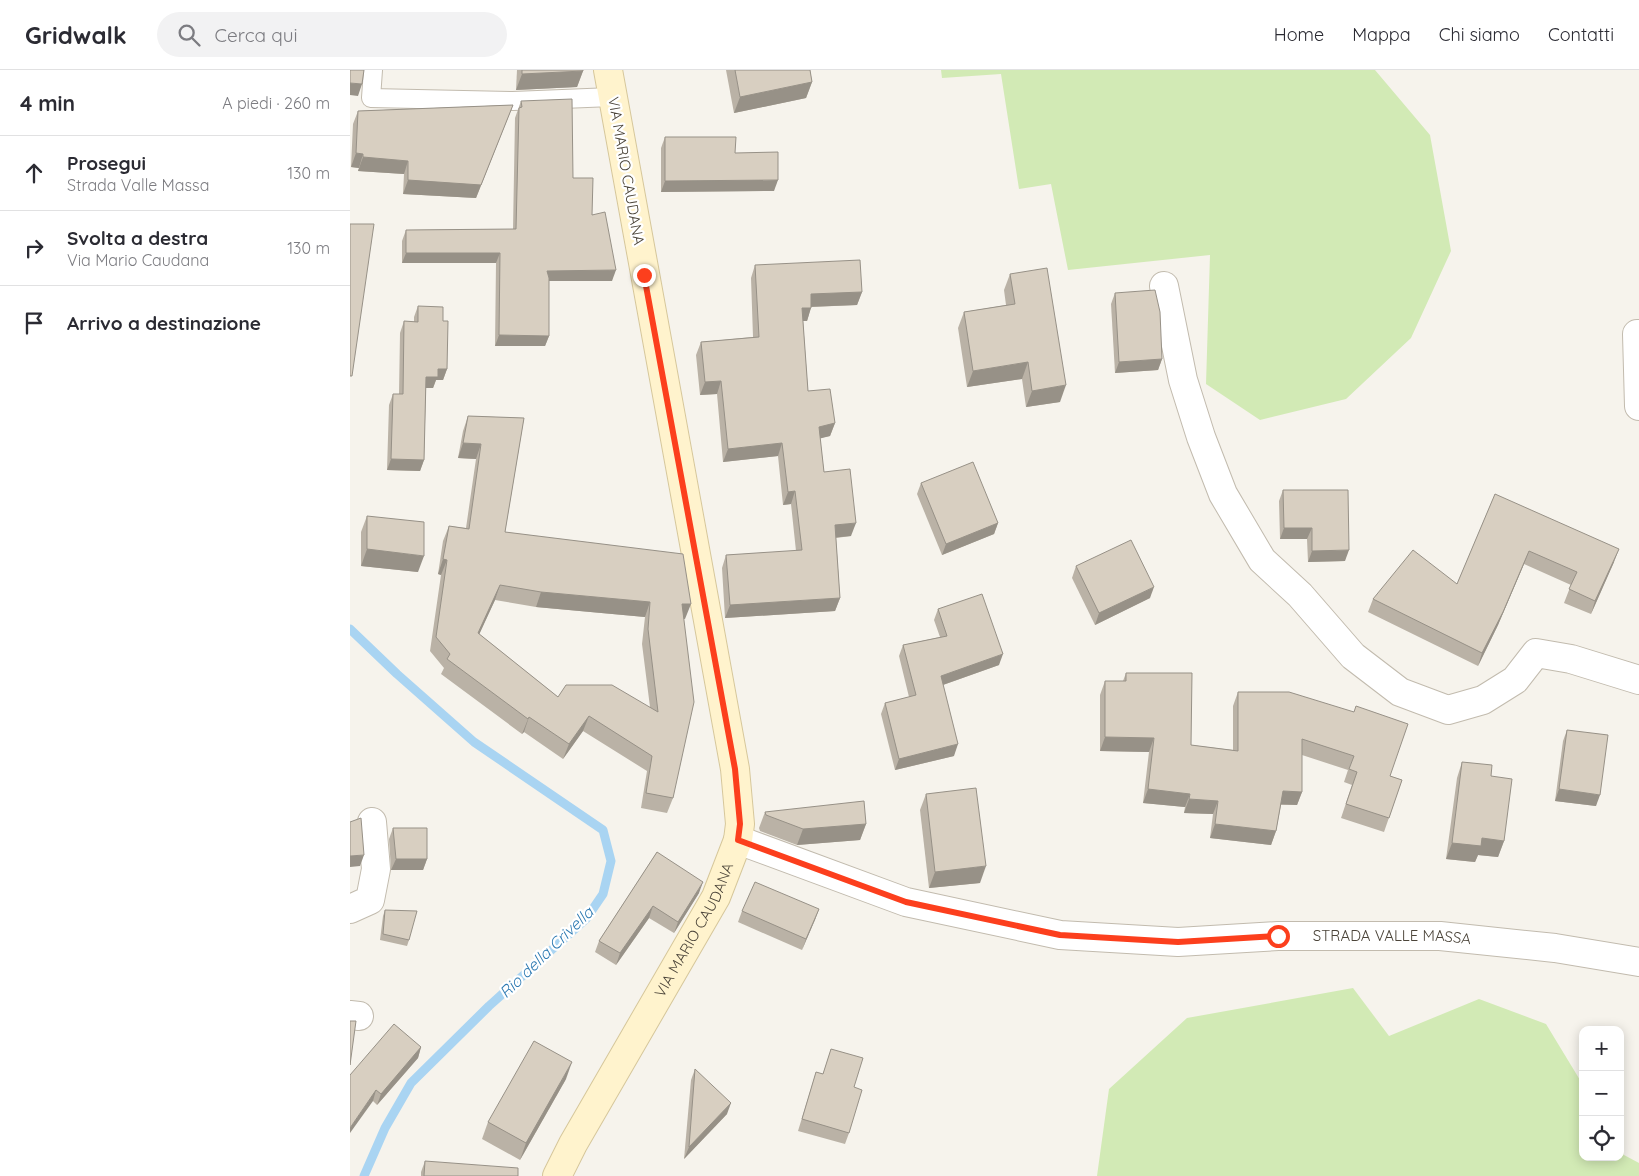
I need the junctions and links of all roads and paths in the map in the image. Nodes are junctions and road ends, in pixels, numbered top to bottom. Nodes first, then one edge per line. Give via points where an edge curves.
1 (372, 70) edge
2 (608, 70) edge
3 (612, 97) junction
4 (1164, 286) dead end
5 (1639, 334) edge
6 (1639, 406) edge
7 (1639, 680) edge
8 (372, 822) dead end
9 (738, 840) junction
10 (350, 909) edge
11 (1639, 962) edge
12 (556, 1176) edge

1 - 3 lane via 371,98 513,101
2 - 3 main road, VIA MARIO CAUDANA
3 - 9 main road, VIA MARIO CAUDANA via 735,769 740,824
4 - 7 street via 1183,380 1223,494 1262,560 1300,595 1353,656 1400,692 1448,710 1483,700 1515,680 1536,653 1571,659
5 - 6 street
8 - 10 street via 376,869 370,900
9 - 11 street, STRADA VALLE MASSA via 906,902 1060,935 1178,942 1278,936 1440,936 1555,948
9 - 12 main road, VIA MARIO CAUDANA via 716,898

